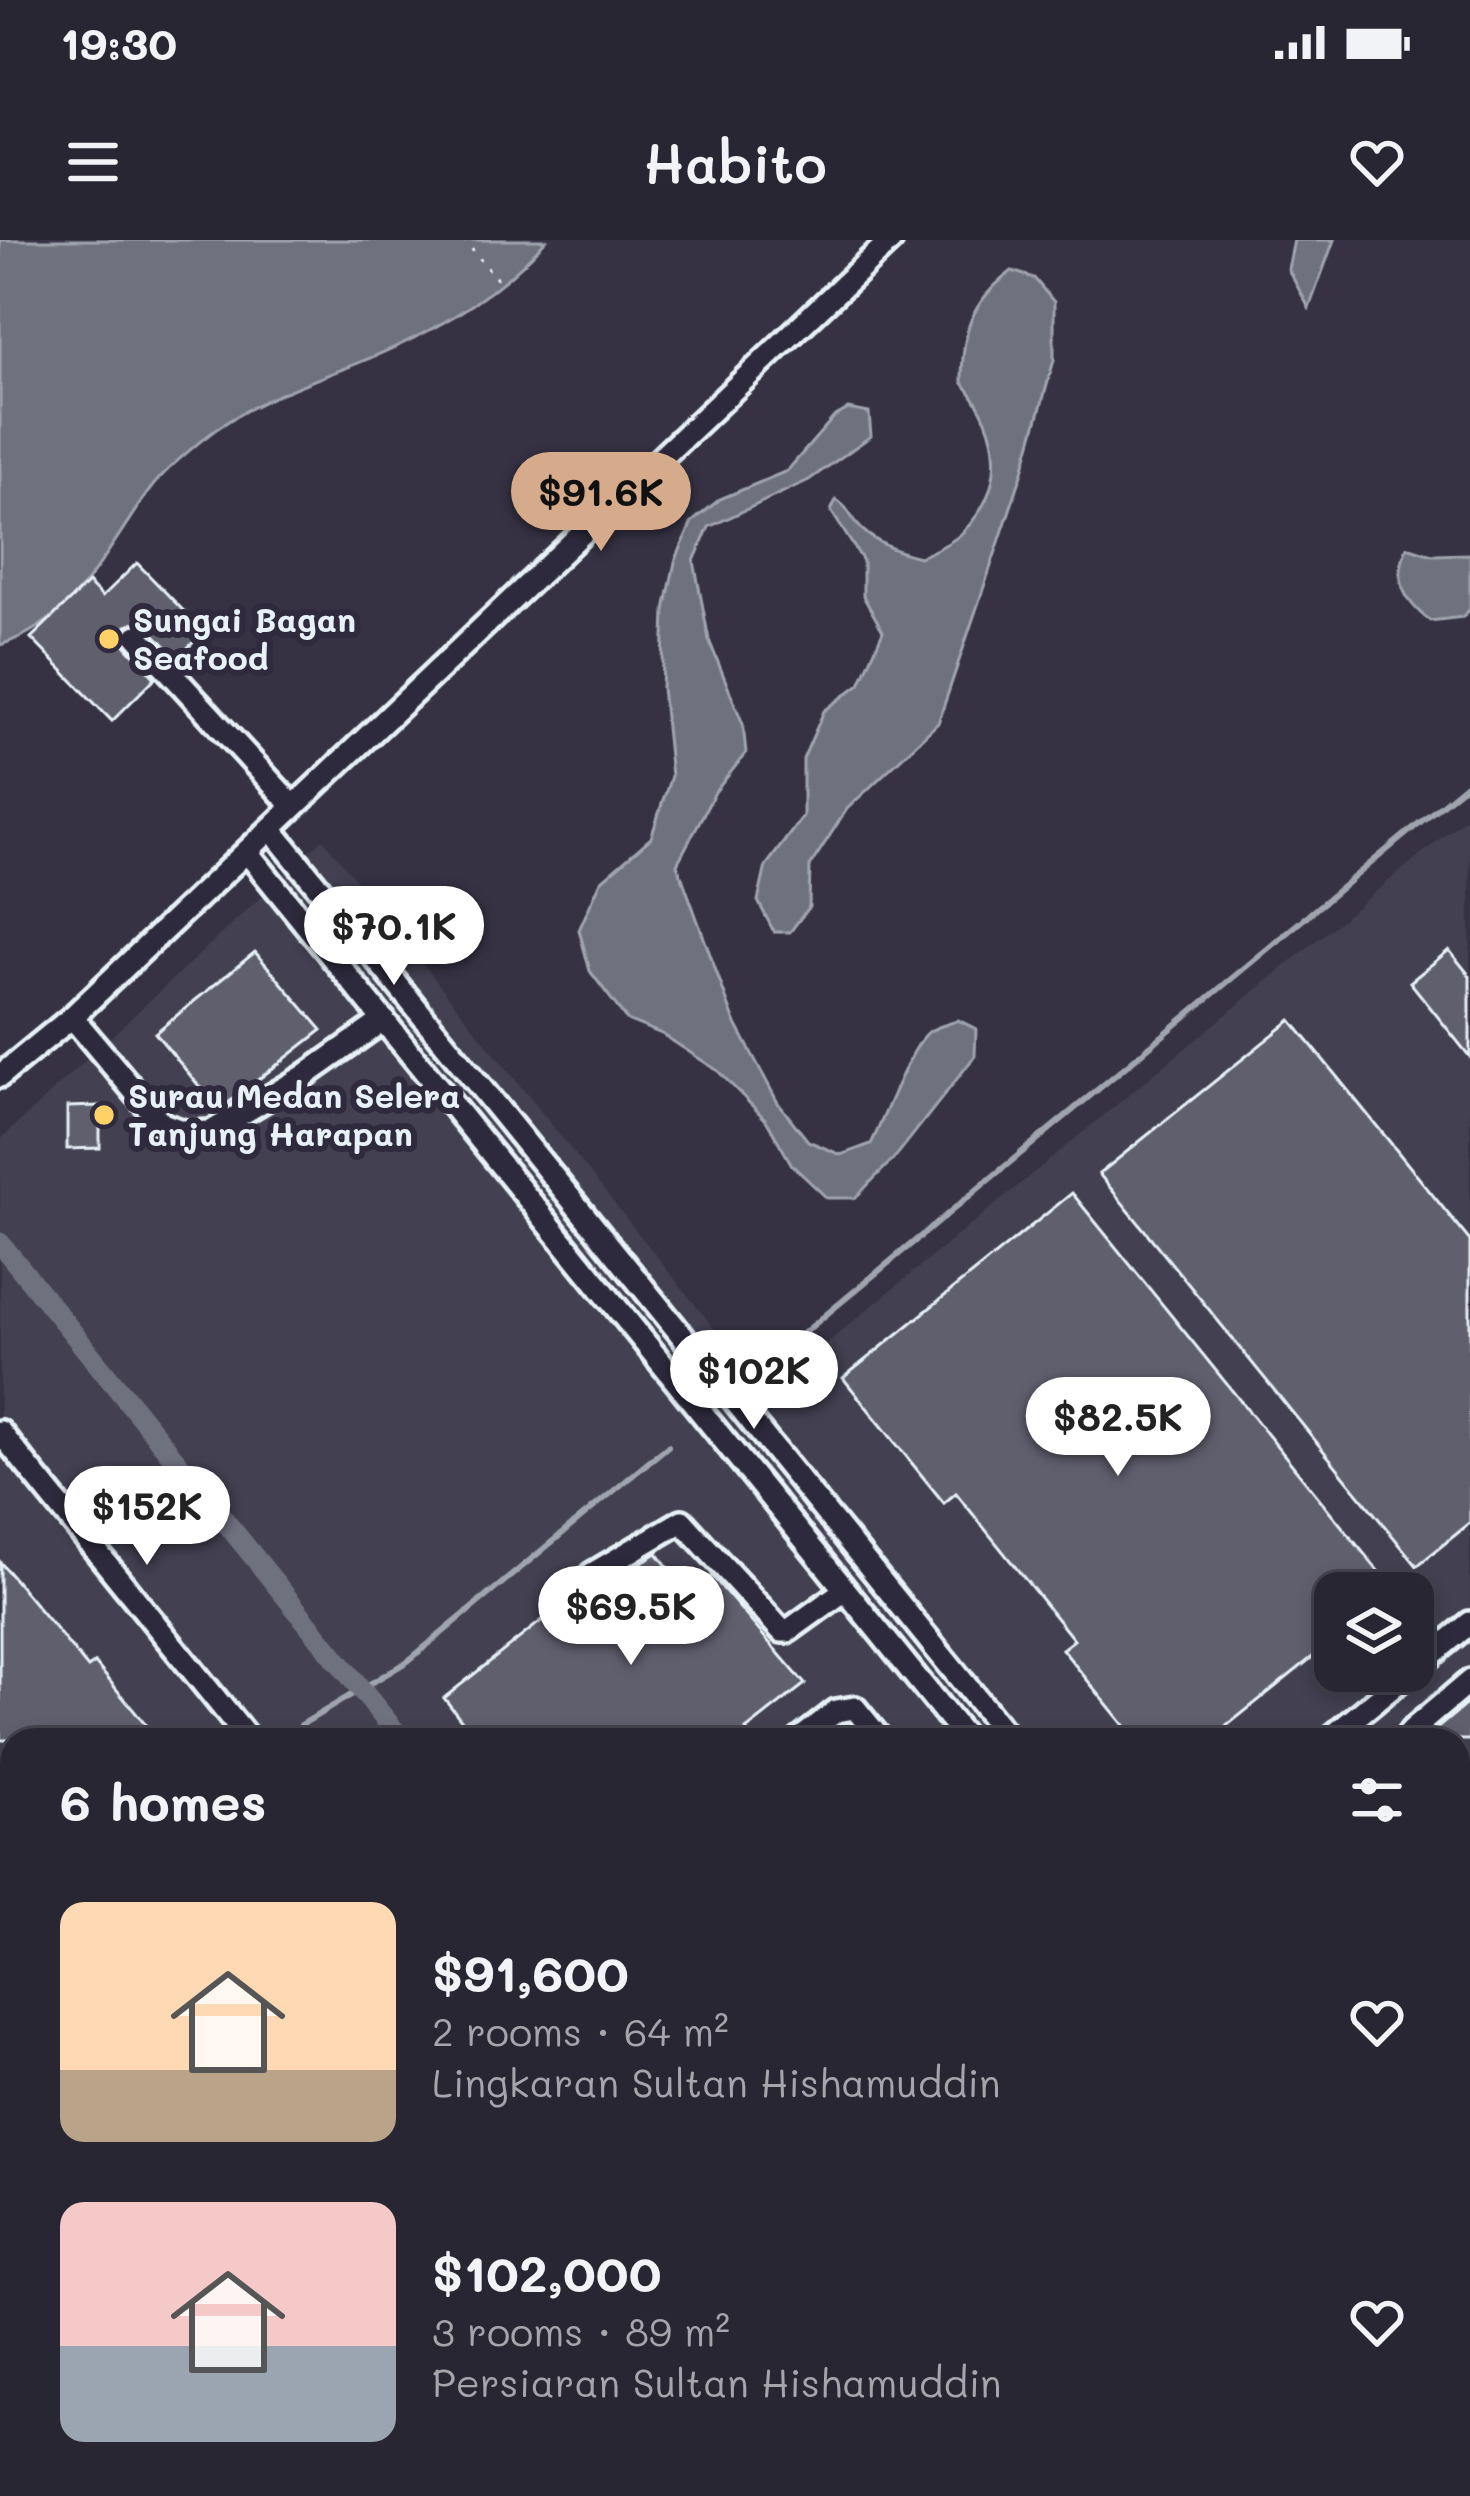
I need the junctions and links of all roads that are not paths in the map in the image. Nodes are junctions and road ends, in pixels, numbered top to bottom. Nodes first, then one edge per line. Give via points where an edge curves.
1 (891, 240) edge
2 (136, 636) dead end
3 (293, 806) junction
4 (271, 829) junction
5 (247, 852) junction
6 (72, 1017) junction
7 (383, 1021) junction
8 (0, 1076) edge
9 (522, 1139) junction
10 (497, 1160) junction
11 (0, 1432) edge
12 (592, 1574) dead end
13 (845, 1590) junction
14 (1470, 1623) edge
15 (1434, 1653) edge
16 (1470, 1681) edge
17 (1386, 1692) edge
18 (239, 1728) edge
19 (814, 1728) edge
20 (871, 1728) edge
21 (957, 1728) edge
22 (1000, 1728) edge
23 (1343, 1728) edge
24 (1414, 1728) edge

1 - 3 street
2 - 3 street
3 - 4 street
4 - 5 street
4 - 9 street
5 - 6 street
5 - 7 street
6 - 7 street via 162,1124 188,1133 211,1132
6 - 8 street
7 - 10 street
9 - 10 street
9 - 22 street
10 - 13 street
11 - 18 street
12 - 13 street via 682,1521 782,1631
13 - 21 street
14 - 15 street
16 - 24 street
17 - 23 street
19 - 20 street via 855,1708

